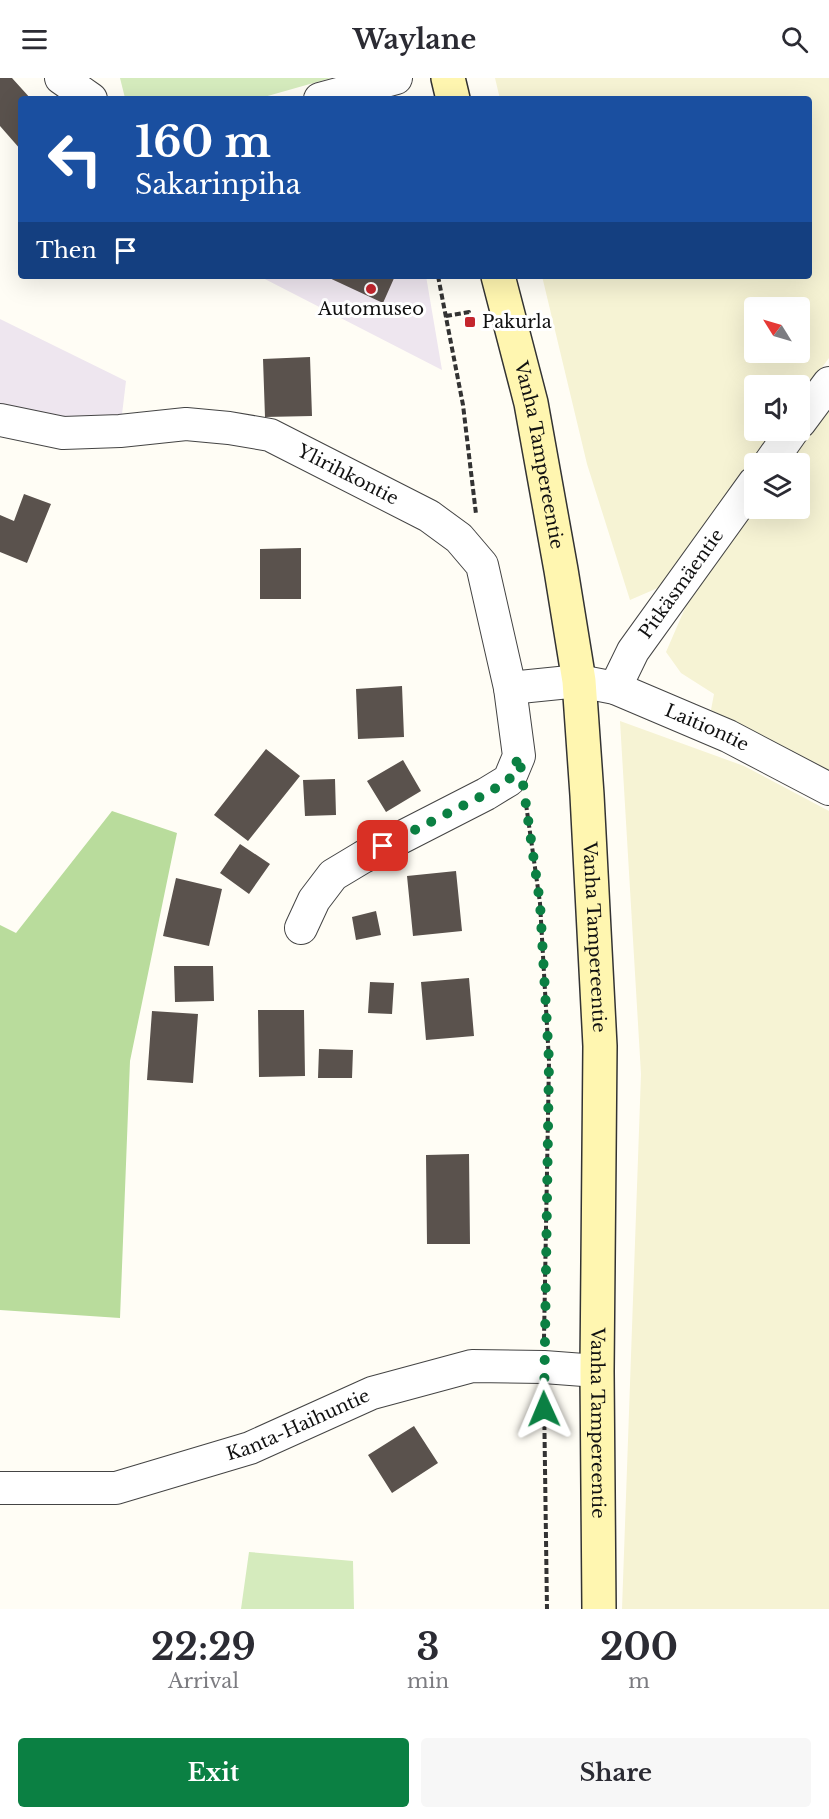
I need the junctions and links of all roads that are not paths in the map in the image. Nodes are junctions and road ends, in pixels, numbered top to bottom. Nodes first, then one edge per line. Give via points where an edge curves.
1 (61, 78) edge
2 (396, 78) edge
3 (448, 78) edge
4 (87, 96) edge
5 (331, 96) edge
6 (452, 96) edge
7 (499, 279) edge
8 (829, 383) edge
9 (810, 409) edge
10 (0, 420) edge
11 (744, 497) edge
12 (579, 681) junction
13 (510, 688) junction
14 (615, 688) junction
15 (829, 789) edge
16 (301, 928) dead end
17 (597, 1371) junction
18 (0, 1488) edge
19 (598, 1609) edge

1 - 4 street
2 - 5 street
3 - 6 main road
7 - 12 main road, Vanha Tampereentie via 531,403
8 - 9 street
10 - 13 street, Ylirihkontie via 63,433 186,424 270,435 429,516 459,538 482,565
11 - 14 street, Pitkäsmäentie via 633,651
12 - 13 street
12 - 14 street, Laitiontie
12 - 17 main road, Vanha Tampereentie via 600,1046
13 - 16 street, Ylirihkontie via 519,756 509,780 333,875 314,900
14 - 15 street, Laitiontie via 728,736
17 - 18 street, Kanta-Haihuntie via 472,1365 372,1393 250,1448 116,1488
17 - 19 main road, Vanha Tampereentie

